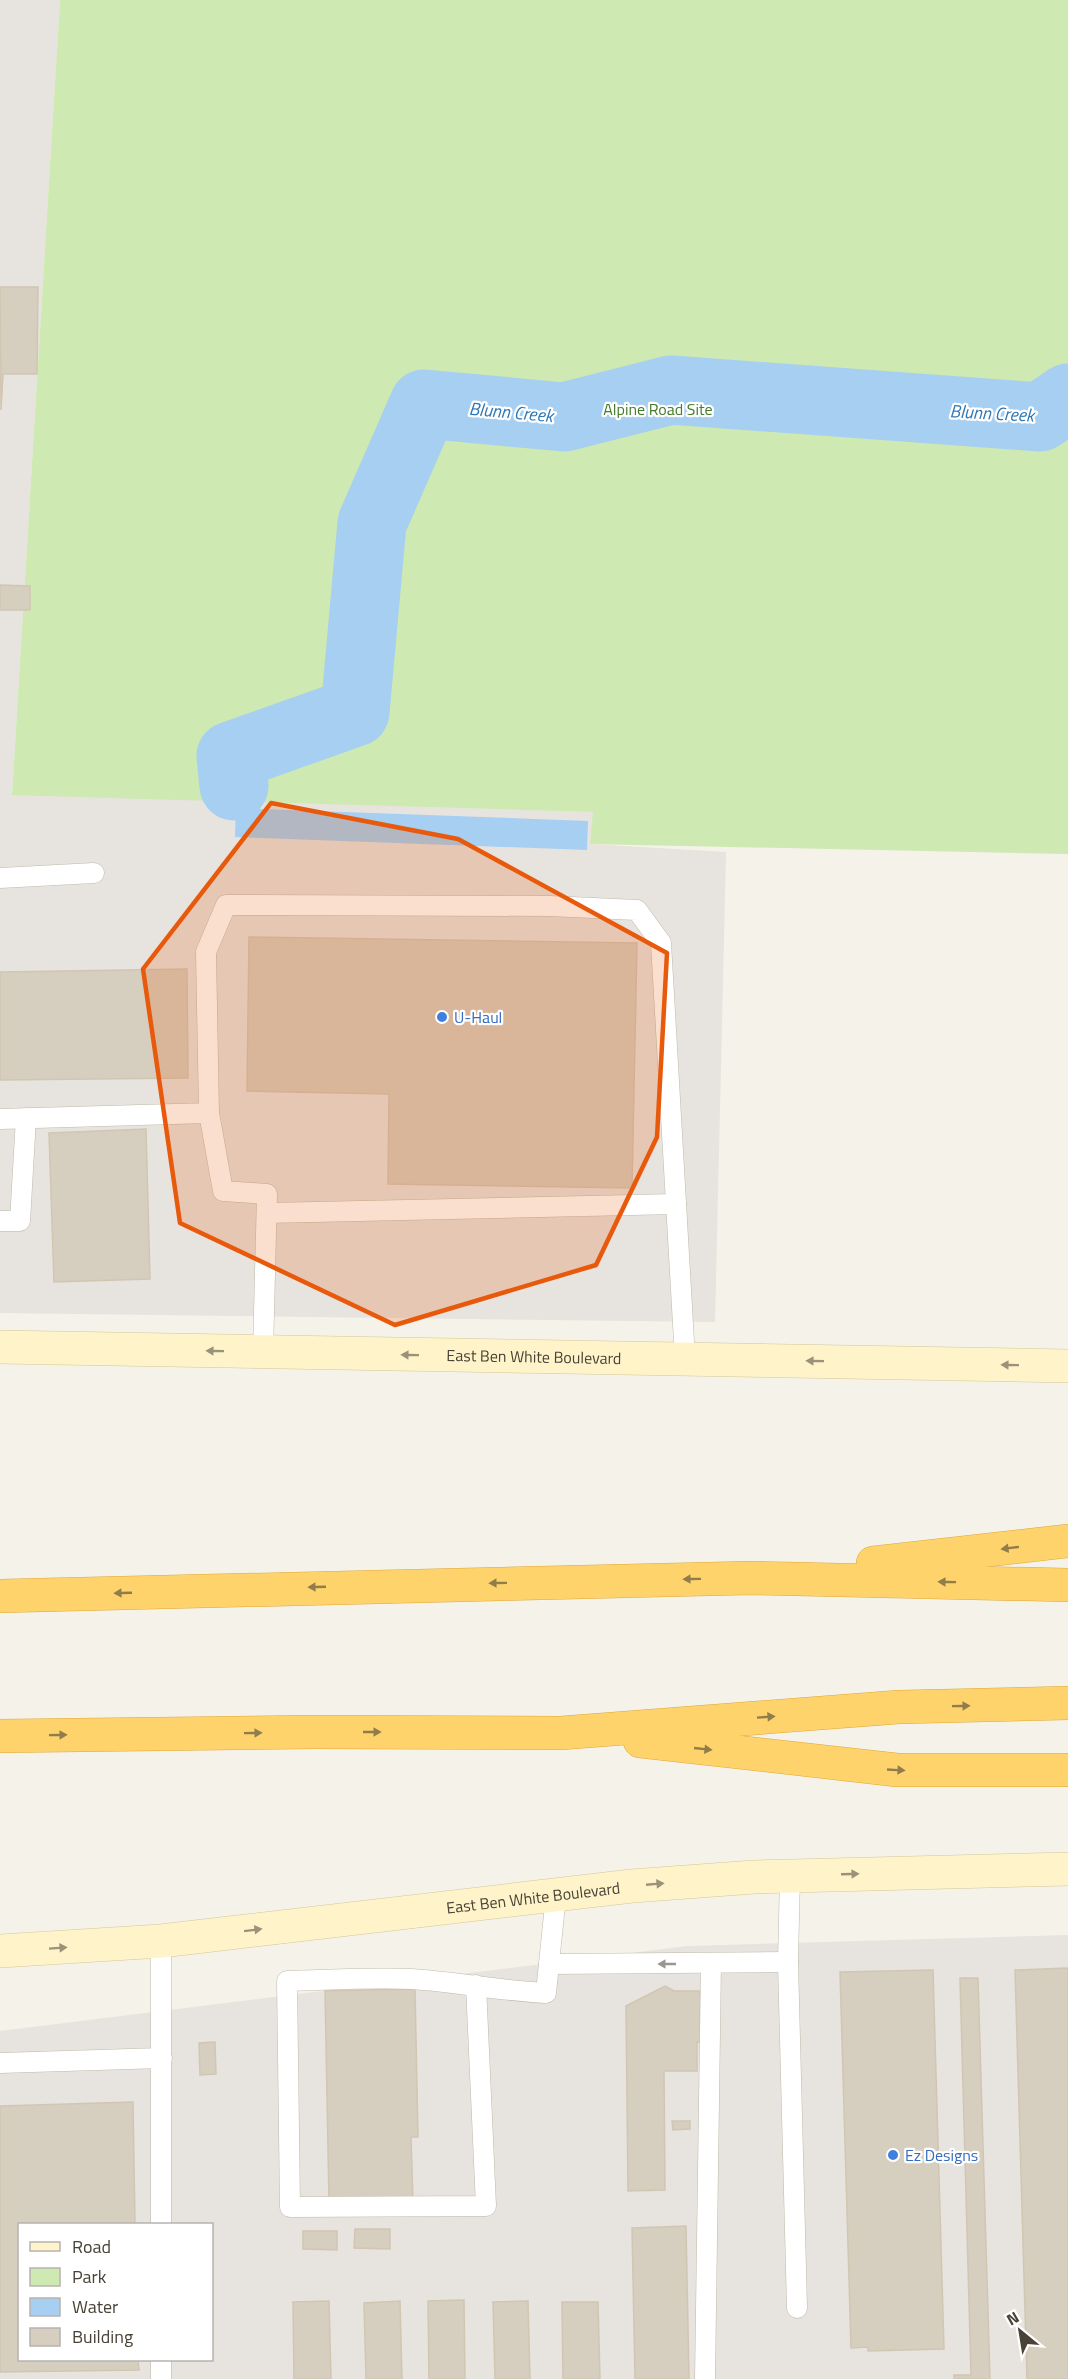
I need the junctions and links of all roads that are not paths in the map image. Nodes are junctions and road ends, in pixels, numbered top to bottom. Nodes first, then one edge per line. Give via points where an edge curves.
1 (94, 873) dead end
2 (0, 878) edge
3 (209, 1113) junction
4 (26, 1118) junction
5 (0, 1119) edge
6 (676, 1204) junction
7 (267, 1213) junction
8 (0, 1221) edge
9 (0, 1347) edge
10 (263, 1352) junction
11 (685, 1359) junction
12 (1068, 1366) edge
13 (1068, 1541) edge
14 (751, 1578) junction
15 (1068, 1585) edge
16 (0, 1596) edge
17 (1068, 1703) edge
18 (561, 1732) junction
19 (0, 1736) edge
20 (1068, 1770) edge
21 (1068, 1869) edge
22 (790, 1876) junction
23 (556, 1895) junction
24 (160, 1941) junction
25 (0, 1952) edge
26 (788, 1962) junction
27 (711, 1963) junction
28 (549, 1965) junction
29 (476, 1985) junction
30 (162, 2058) junction
31 (0, 2063) edge
32 (161, 2223) edge
33 (797, 2308) dead end
34 (161, 2361) edge
35 (161, 2379) edge
36 (705, 2379) edge

1 - 2 lane
3 - 4 lane
3 - 6 lane via 206,952 226,905 637,910 661,943
3 - 7 lane via 223,1191 267,1194
4 - 5 lane
4 - 8 lane via 20,1221
6 - 7 lane
6 - 11 lane
7 - 10 lane
10 -> 9 main road, East Ben White Boulevard
11 -> 10 main road, East Ben White Boulevard
12 -> 11 main road, East Ben White Boulevard
13 -> 14 highway
15 -> 14 highway
14 -> 16 highway
18 -> 17 highway via 899,1707
19 -> 18 highway
18 -> 20 highway via 897,1770
22 -> 21 main road, East Ben White Boulevard
23 -> 22 main road, East Ben White Boulevard
22 - 26 lane
24 -> 23 main road, East Ben White Boulevard
23 - 28 lane
25 -> 24 main road, East Ben White Boulevard
24 - 30 lane
26 - 27 lane
26 - 33 lane
27 -> 28 lane
27 - 36 lane
28 - 29 lane via 546,1993
29 - 29 lane via 486,2206 290,2207 287,1981 411,1979
30 - 31 lane
30 - 32 lane
34 - 35 lane

